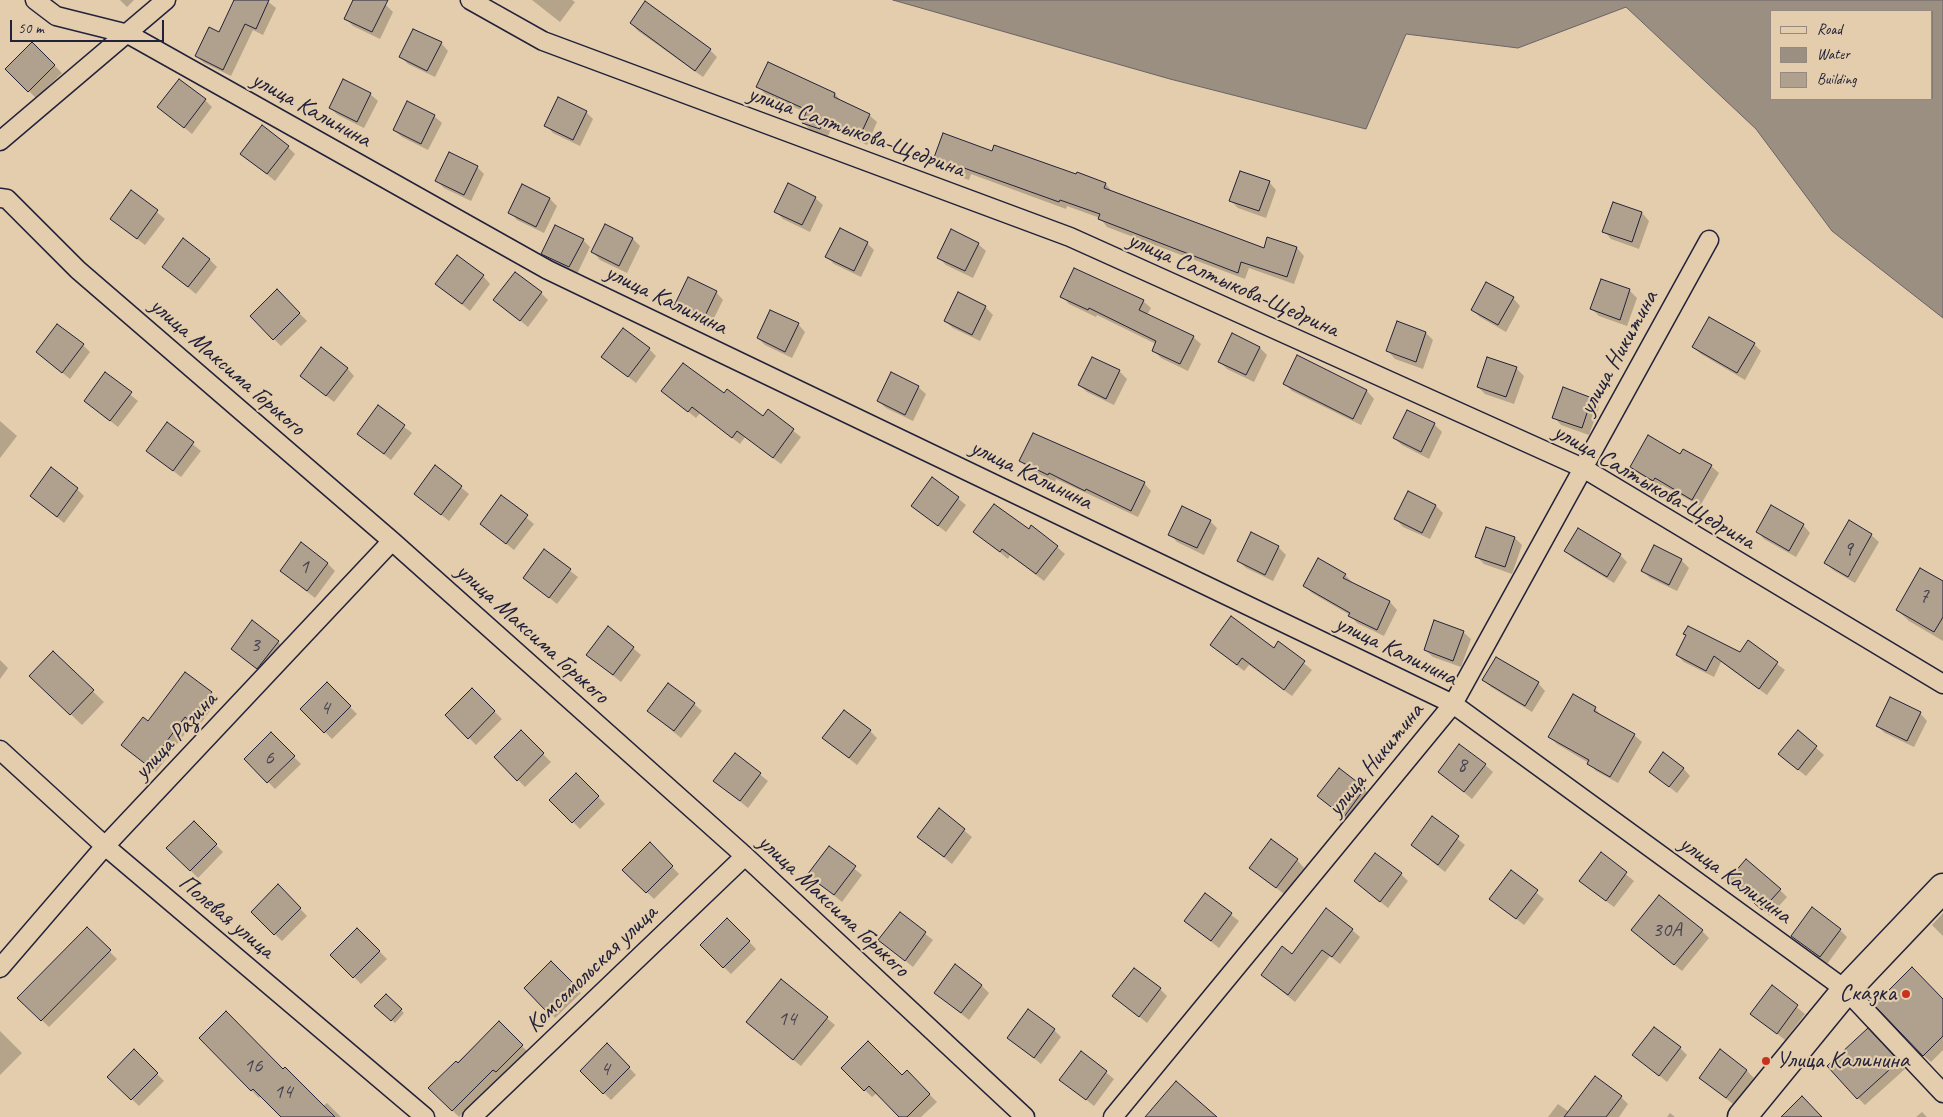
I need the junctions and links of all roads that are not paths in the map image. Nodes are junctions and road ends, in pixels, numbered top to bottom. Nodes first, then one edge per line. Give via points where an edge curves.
1 (35, 0) edge
2 (166, 0) edge
3 (470, 0) edge
4 (128, 34) junction
5 (0, 141) edge
6 (0, 198) edge
7 (1709, 240) dead end
8 (1583, 468) junction
9 (392, 541) junction
10 (1943, 684) edge
11 (1453, 704) junction
12 (0, 750) edge
13 (105, 846) junction
14 (745, 856) junction
15 (1943, 888) edge
16 (0, 968) edge
17 (1846, 990) junction
18 (1943, 1093) edge
19 (425, 1117) edge
20 (472, 1117) edge
21 (1025, 1117) edge
22 (1113, 1117) edge
23 (1742, 1117) edge

1 - 4 street, улица Калинина via 56,16
2 - 4 street
3 - 8 street, улица Салтыкова-Щедрина via 543,41 1070,237
4 - 5 street
4 - 11 street, улица Калинина via 548,270
6 - 9 street, улица Максима Горького via 7,199 78,270
7 - 8 street, улица Никитина
8 - 10 street, улица Салтыкова-Щедрина
8 - 11 street, улица Никитина
9 - 13 street, улица Разина
9 - 14 street, улица Максима Горького
11 - 17 street, улица Калинина
11 - 22 street, улица Никитина
12 - 13 street, Полевая улица
13 - 16 street, улица Разина
13 - 19 street, Полевая улица
14 - 20 street, Комсомольская улица
14 - 21 street, улица Максима Горького
15 - 17 main road
17 - 18 street, улица Калинина
17 - 23 main road

